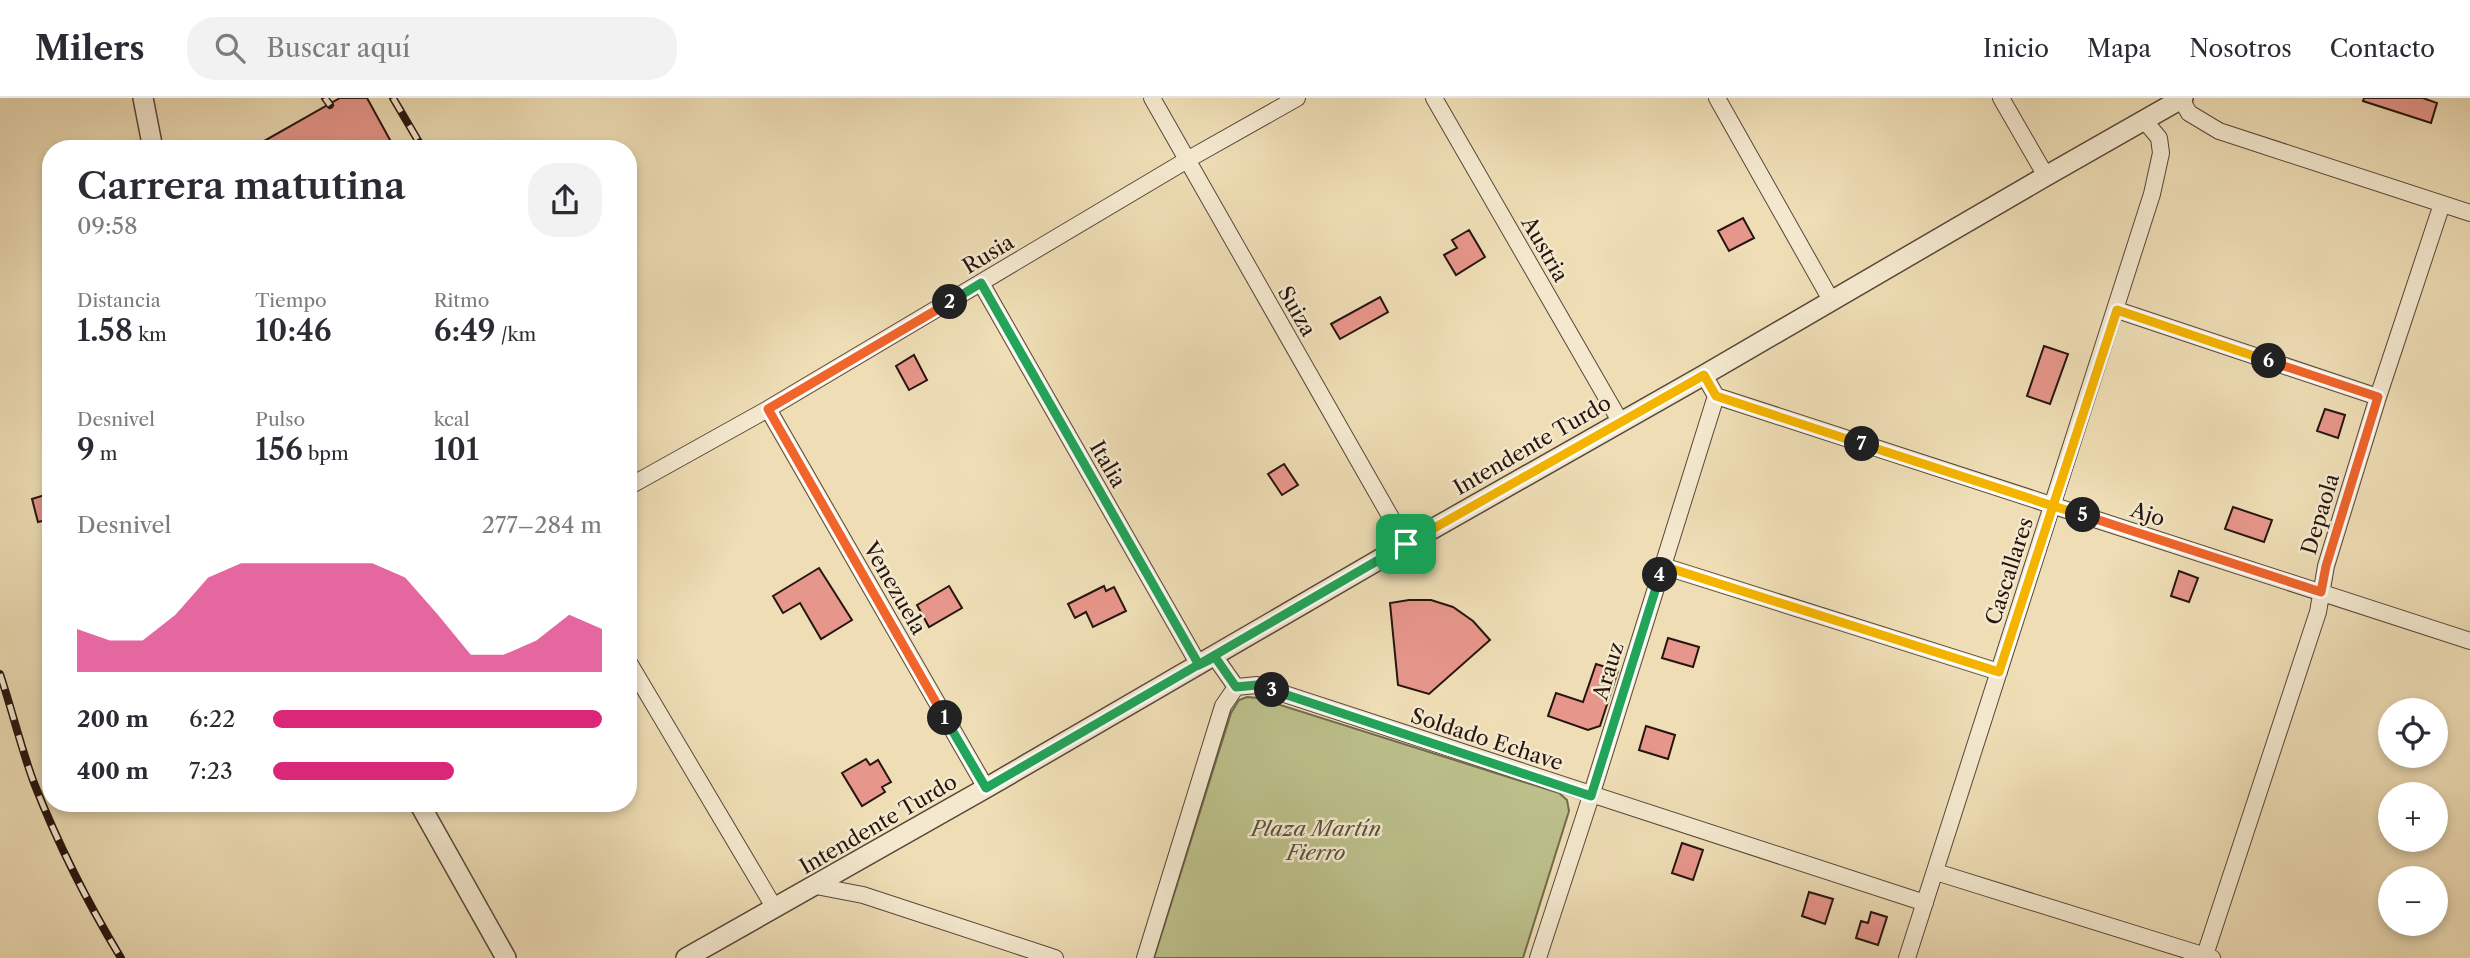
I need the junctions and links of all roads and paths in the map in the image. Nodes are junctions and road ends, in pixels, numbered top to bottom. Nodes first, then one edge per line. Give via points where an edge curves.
1 (143, 98) edge
2 (1152, 98) edge
3 (1297, 98) edge
4 (1434, 98) edge
5 (1717, 98) edge
6 (2001, 98) edge
7 (2182, 99) edge
8 (2144, 120) junction
9 (151, 140) edge
10 (1187, 160) junction
11 (2046, 176) junction
12 (2442, 204) junction
13 (2470, 213) edge
14 (981, 283) junction
15 (1830, 300) junction
16 (2117, 310) junction
17 (1704, 375) junction
18 (1716, 396) junction
19 (2378, 397) junction
20 (768, 409) junction
21 (1620, 421) junction
22 (637, 482) edge
23 (2053, 506) junction
24 (1406, 544) junction
25 (1663, 566) junction
26 (2321, 592) junction
27 (2470, 641) edge
28 (1207, 661) junction
29 (1999, 672) junction
30 (637, 676) edge
31 (1236, 687) junction
32 (986, 788) junction
33 (1591, 796) junction
34 (424, 812) edge
35 (1936, 872) junction
36 (816, 886) junction
37 (1925, 903) junction
38 (774, 907) junction
39 (2207, 957) edge
40 (506, 958) edge
41 (686, 958) edge
42 (1055, 958) edge
43 (1145, 958) edge
44 (1538, 958) edge
45 (1907, 958) edge

1 - 9 street
2 - 10 street, Suiza
3 - 10 street, Rusia
4 - 21 street, Austria
5 - 15 street
6 - 11 street
7 - 8 street, Intendente Turdo
7 - 12 street via 2189,113 2220,131
8 - 11 street, Intendente Turdo
8 - 16 street, Cascallares via 2159,138 2161,153
10 - 14 street, Rusia
10 - 24 street, Suiza
11 - 15 street, Intendente Turdo
12 - 13 street
12 - 19 street, Depaola
14 - 20 street, Rusia
14 - 28 street, Italia
15 - 17 street, Intendente Turdo
16 - 19 street
16 - 23 street, Cascallares
17 - 18 street
17 - 21 street, Intendente Turdo
18 - 23 street, Ajo
18 - 25 street, Arauz
19 - 26 street, Depaola
20 - 22 street, Rusia
20 - 32 street, Venezuela
21 - 24 street, Intendente Turdo
23 - 26 street, Ajo
23 - 29 street, Cascallares
24 - 28 street, Intendente Turdo
25 - 29 street
25 - 33 street, Arauz
26 - 27 street, Ajo
26 - 39 street, Depaola
28 - 31 street, Italia
28 - 32 street, Intendente Turdo
29 - 35 street, Cascallares
30 - 38 street
31 - 33 street, Soldado Echave via 1257,685
31 - 43 street via 1223,706
32 - 36 street, Intendente Turdo
33 - 37 street, Soldado Echave
33 - 44 street, Arauz
34 - 40 street
35 - 37 street, Cascallares
35 - 39 street
36 - 38 street, Intendente Turdo
36 - 42 street via 863,895
37 - 45 street, Cascallares
38 - 41 street, Intendente Turdo

